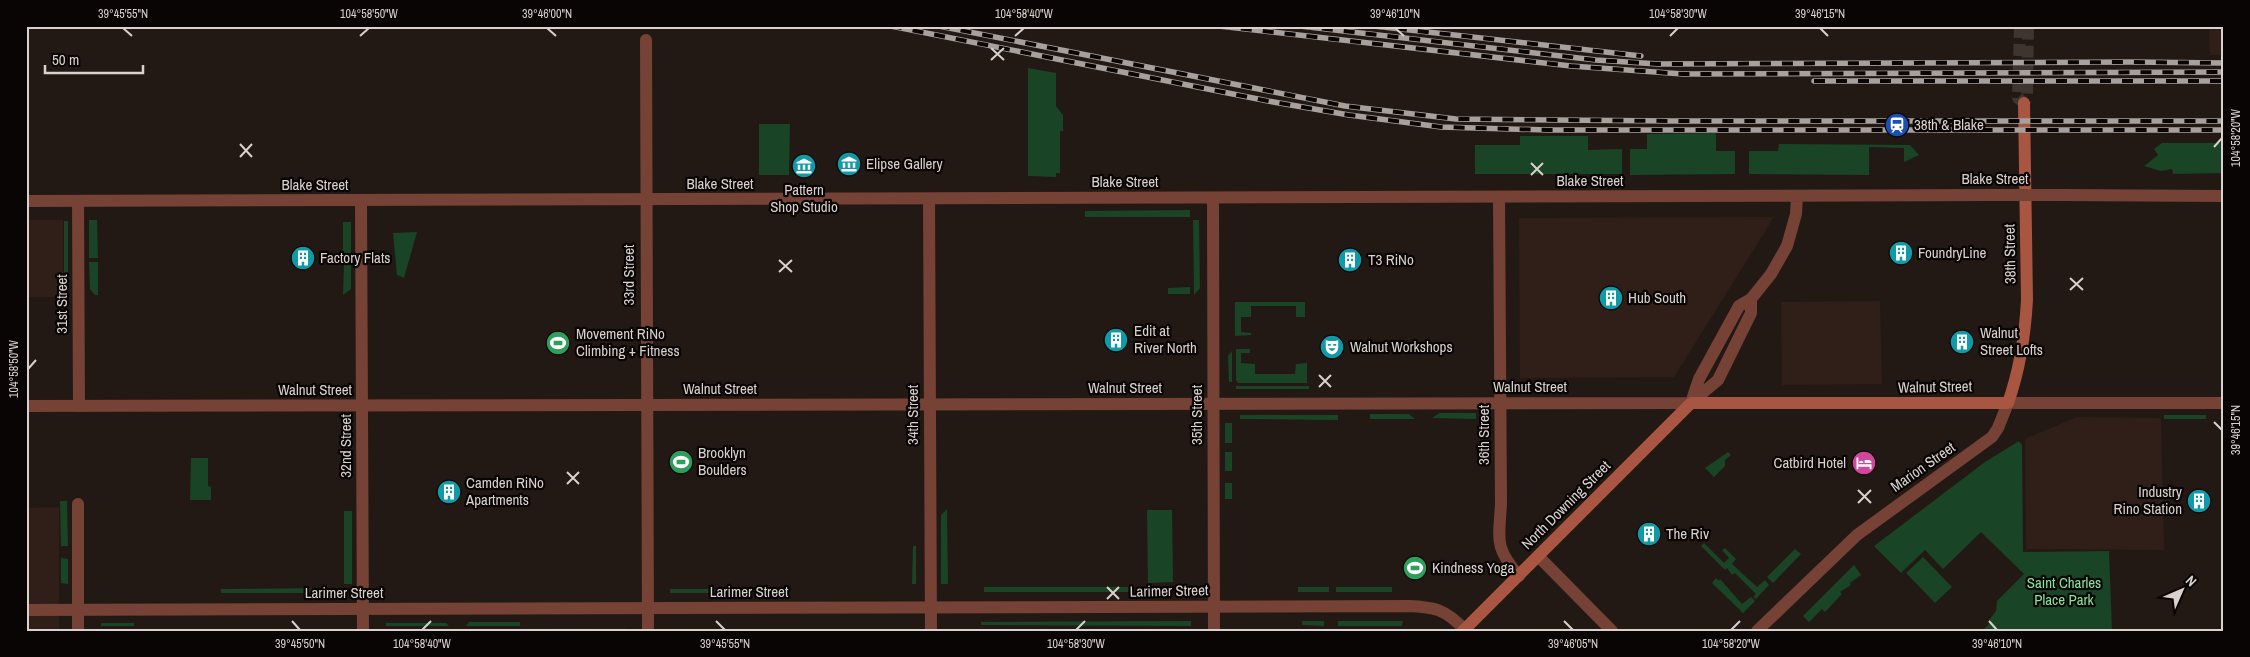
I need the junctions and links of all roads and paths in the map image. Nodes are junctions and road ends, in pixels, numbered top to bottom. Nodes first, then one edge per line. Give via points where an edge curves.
1 (646, 40) dead end
2 (2024, 103) dead end
3 (1798, 196) junction
4 (2224, 196) edge
5 (1500, 197) junction
6 (1213, 198) junction
7 (645, 200) junction
8 (928, 200) junction
9 (78, 201) junction
10 (361, 201) junction
11 (26, 202) edge
12 (1500, 403) junction
13 (1691, 403) junction
14 (2008, 403) junction
15 (2224, 403) edge
16 (1213, 404) junction
17 (930, 405) junction
18 (26, 406) edge
19 (79, 406) junction
20 (362, 406) junction
21 (647, 406) junction
22 (78, 504) dead end
23 (1538, 556) junction
24 (1519, 576) junction
25 (1214, 606) junction
26 (931, 608) junction
27 (362, 609) junction
28 (648, 609) junction
29 (26, 610) edge
30 (78, 610) junction
31 (1464, 630) edge
32 (78, 631) edge
33 (363, 631) edge
34 (648, 631) edge
35 (931, 631) edge
36 (1214, 631) edge
37 (1612, 631) edge
38 (1757, 631) edge

1 - 7 street, 33rd Street
2 - 14 main road, 38th Street via 2026,332 2020,368
3 - 4 street, Blake Street, bridge
3 - 5 street, Blake Street
3 - 13 street, North Downing Street via 1787,246 1771,274 1751,299 1739,306 1699,379
5 - 6 street, Blake Street
5 - 12 street, 36th Street
6 - 8 street, Blake Street
6 - 16 street, 35th Street
7 - 8 street, Blake Street
7 - 10 street, Blake Street
7 - 21 street, 33rd Street
8 - 17 street, 34th Street
9 - 10 street, Blake Street
9 - 11 street, Blake Street
9 - 19 street, 31st Street
10 - 20 street, 32nd Street
12 - 13 street, Walnut Street
12 - 16 street, Walnut Street
12 - 24 street, 36th Street via 1499,540 1501,552
13 - 14 main road, Walnut Street
13 - 23 main road, North Downing Street
14 - 15 street, Walnut Street
14 - 38 street, Marion Street via 1992,437 1857,535
16 - 17 street, Walnut Street
16 - 25 street, 35th Street
17 - 21 street, Walnut Street
17 - 26 street, 34th Street
18 - 19 street, Walnut Street
19 - 20 street, Walnut Street
20 - 21 street, Walnut Street
20 - 27 street, 32nd Street
21 - 28 street, 33rd Street
22 - 30 street
23 - 24 main road, North Downing Street
23 - 37 street
24 - 31 main road, North Downing Street
25 - 26 street, Larimer Street
25 - 31 street, Larimer Street via 1427,607 1445,612
25 - 36 street, 35th Street
26 - 28 street, Larimer Street
26 - 35 street, 34th Street
27 - 28 street, Larimer Street
27 - 30 street, Larimer Street
27 - 33 street, 32nd Street
28 - 34 street, 33rd Street
29 - 30 street, Larimer Street
30 - 32 street

